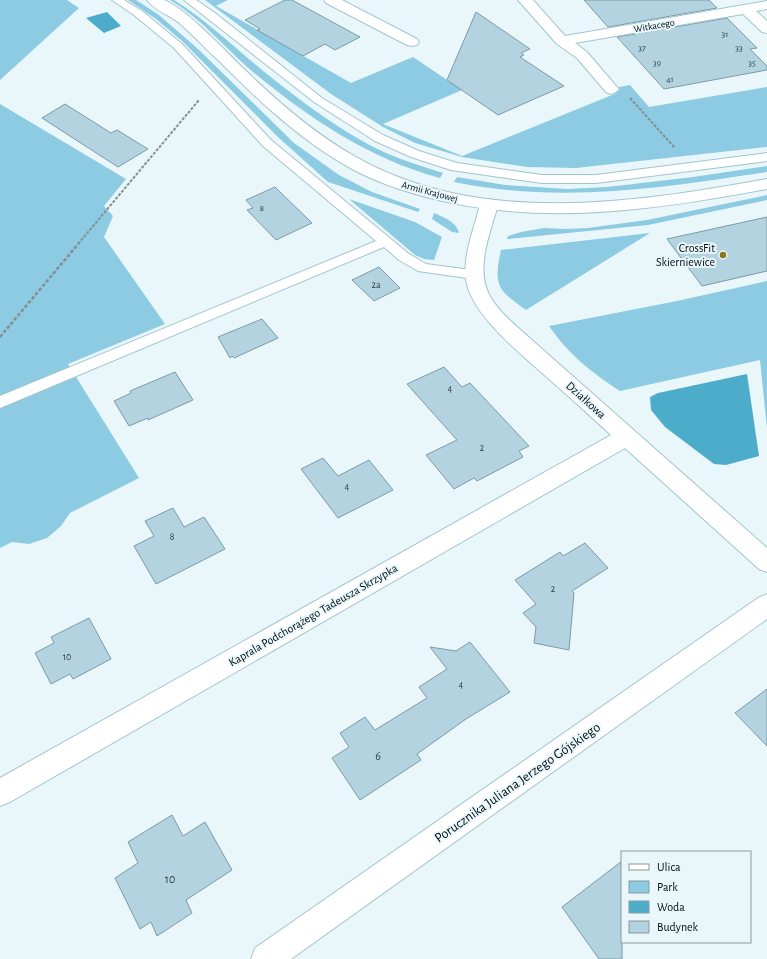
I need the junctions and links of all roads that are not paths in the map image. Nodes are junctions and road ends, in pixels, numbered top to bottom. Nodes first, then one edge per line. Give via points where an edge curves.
1 (117, 0) edge
2 (154, 0) edge
3 (189, 0) edge
4 (331, 0) edge
5 (525, 0) edge
6 (767, 5) edge
7 (746, 9) junction
8 (767, 29) edge
9 (562, 41) junction
10 (412, 42) dead end
11 (609, 87) road end
12 (767, 157) edge
13 (767, 184) edge
14 (489, 205) junction
15 (385, 242) junction
16 (474, 274) junction
17 (0, 402) edge
18 (626, 437) junction
19 (767, 562) edge
20 (767, 605) edge
21 (0, 792) edge
22 (266, 959) edge

1 - 15 lane via 138,13 178,46 267,143
2 - 14 street, Armii Krajowej via 184,20 297,125 347,159 411,188
3 - 12 lane via 318,100 379,138 454,167 542,179 596,179
4 - 10 street
5 - 9 street
6 - 7 street, Witkacego
7 - 8 street
7 - 9 street, Witkacego
9 - 11 street via 582,54
13 - 14 street, Armii Krajowej via 689,197 596,208
14 - 16 street, Działkowa via 479,240
15 - 16 lane via 423,268
15 - 17 lane
16 - 18 street, Działkowa via 481,297 510,331
18 - 19 street, Działkowa
18 - 21 street, Kaprala Podchorążego Tadeusza Skrzypka
20 - 22 street, Porucznika Juliana Jerzego Gójskiego

